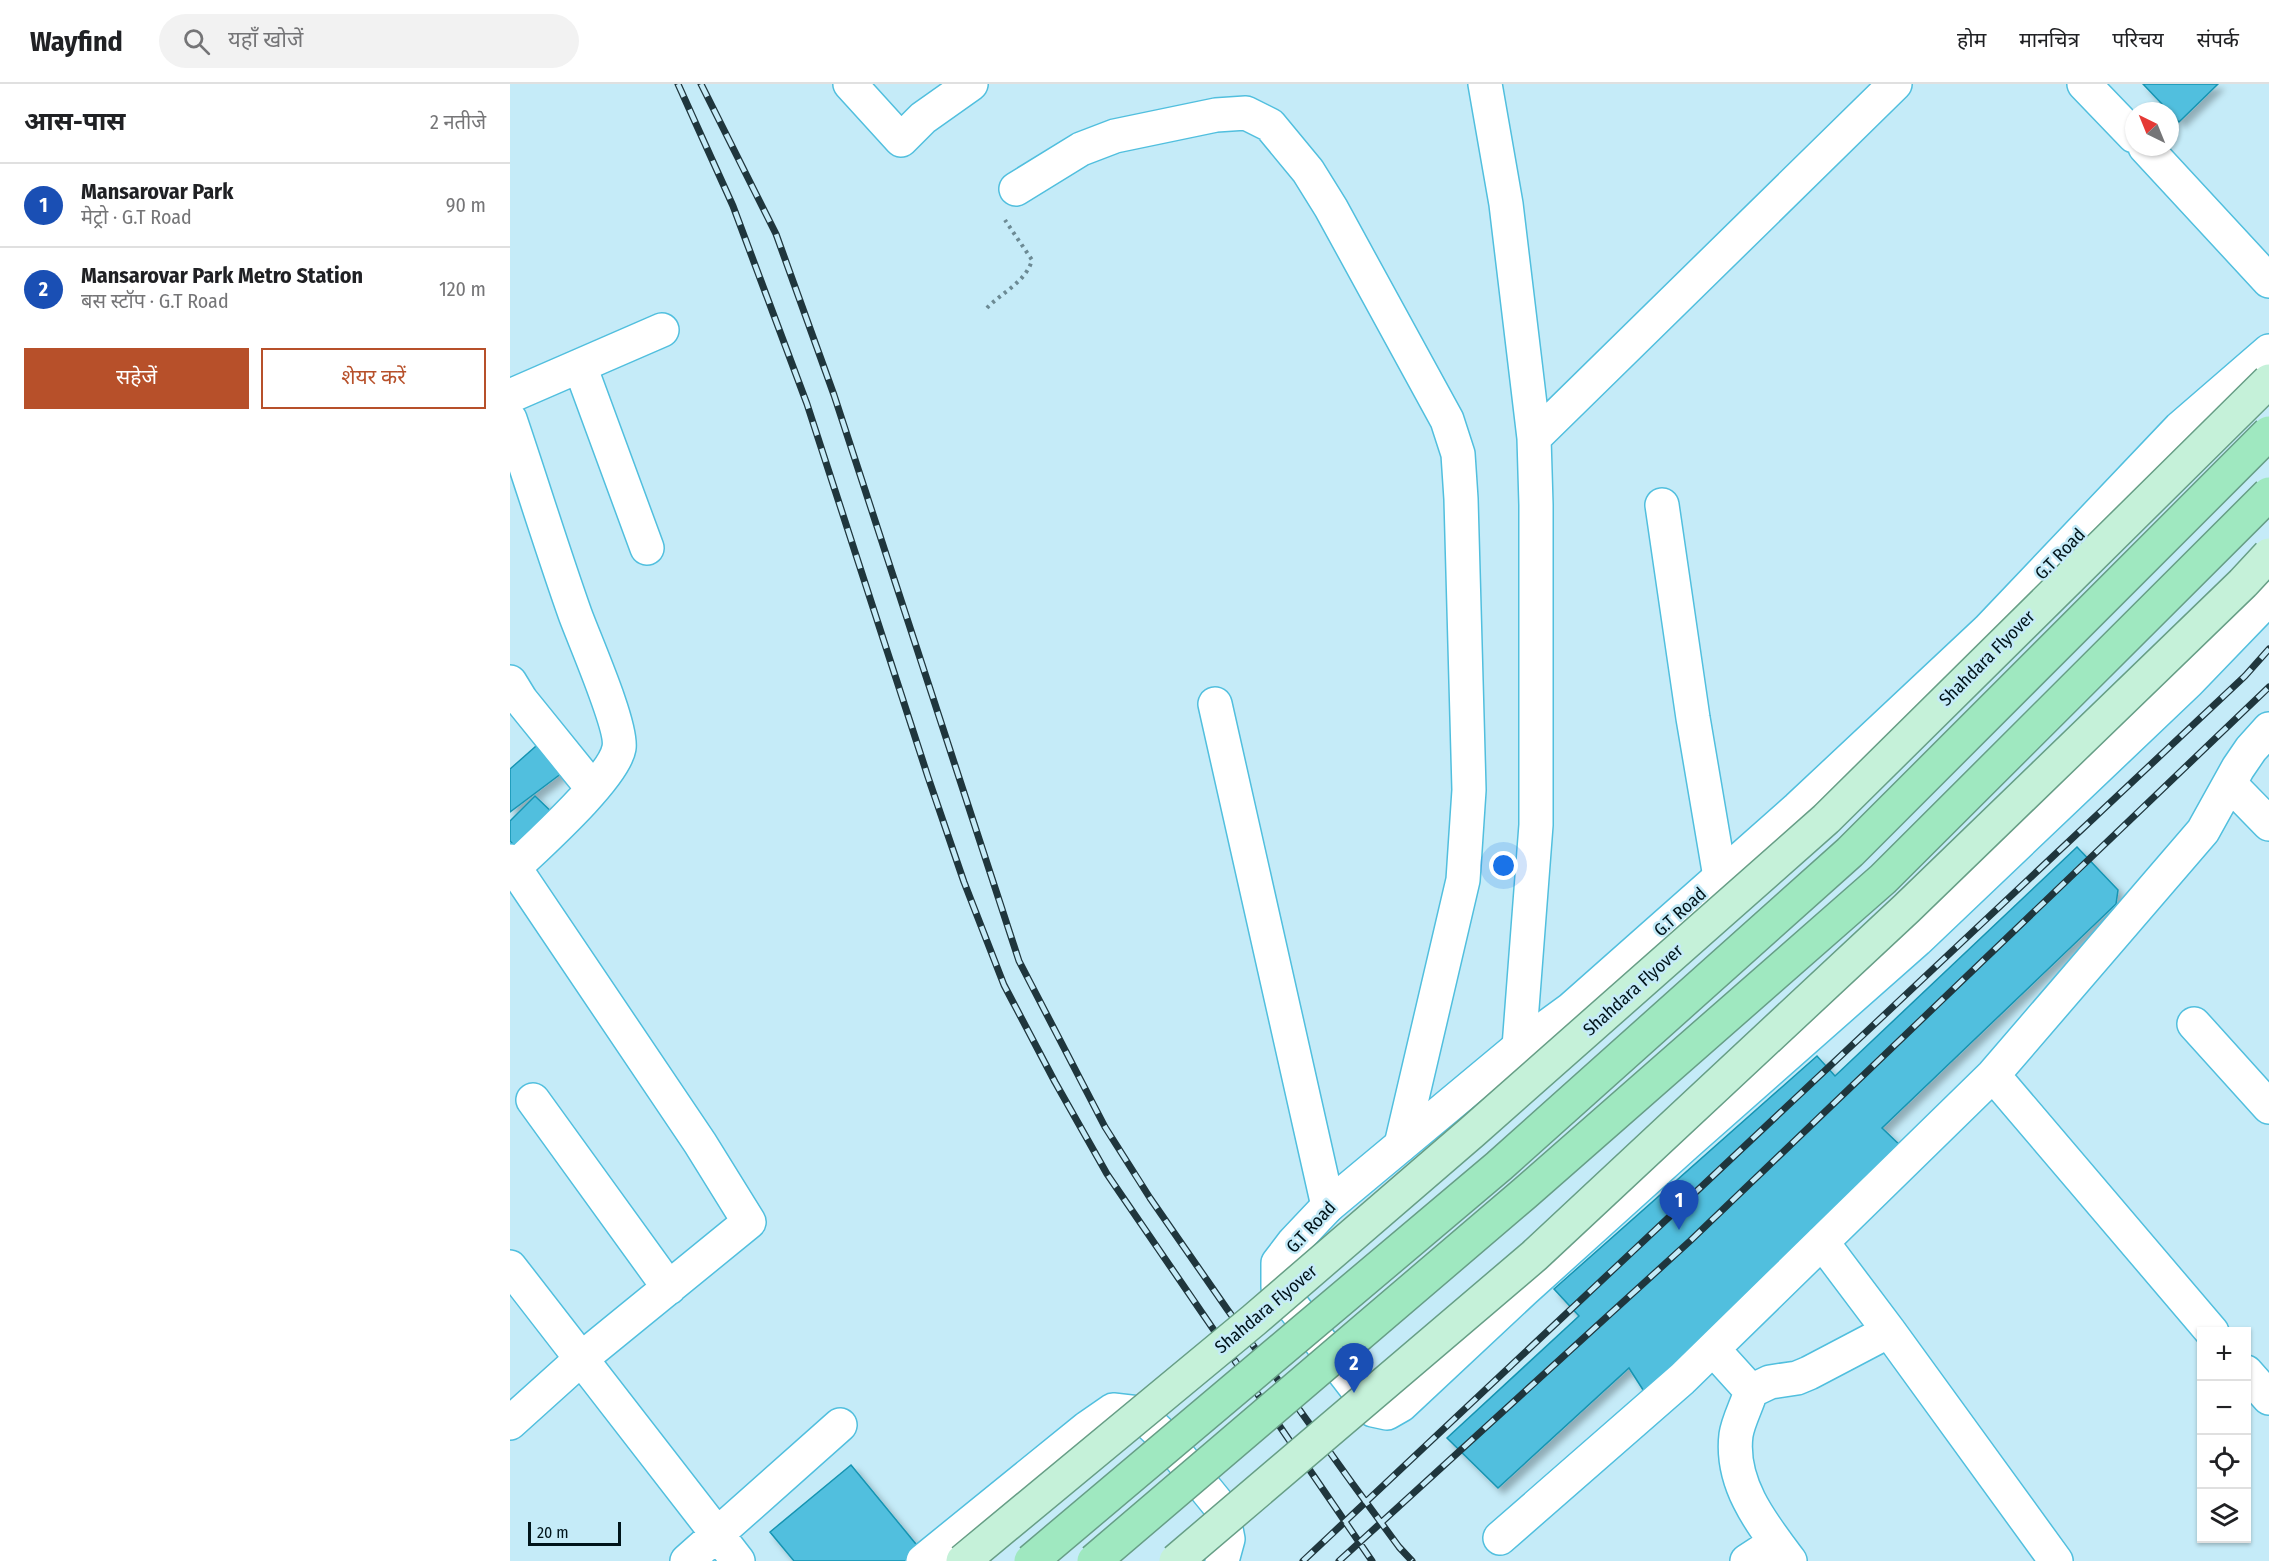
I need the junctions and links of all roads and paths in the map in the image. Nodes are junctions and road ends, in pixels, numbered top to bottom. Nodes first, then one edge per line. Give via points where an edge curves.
1 (850, 84) edge
2 (971, 84) edge
3 (1485, 84) edge
4 (1895, 84) edge
5 (2084, 84) edge
6 (2125, 127) edge
7 (2153, 156) edge
8 (1016, 189) joint
9 (2269, 281) edge
10 (987, 308) dead end
11 (662, 330) dead end
12 (2269, 358) edge
13 (580, 366) junction
14 (510, 396) edge
15 (510, 419) edge
16 (2269, 434) edge
17 (1534, 438) junction
18 (2269, 494) edge
19 (1662, 505) dead end
20 (647, 548) dead end
21 (2269, 555) edge
22 (2269, 598) edge
23 (510, 682) edge
24 (1215, 704) dead end
25 (2269, 729) edge
26 (2230, 784) junction
27 (594, 789) junction
28 (2269, 824) edge
29 (515, 877) edge
30 (1720, 877) junction
31 (2194, 1024) dead end
32 (1519, 1047) junction
33 (1993, 1075) junction
34 (2266, 1096) edge
35 (533, 1101) dead end
36 (1401, 1145) junction
37 (1328, 1206) junction
38 (1822, 1242) junction
39 (510, 1267) edge
40 (669, 1288) junction
41 (2208, 1327) edge
42 (1889, 1331) junction
43 (1713, 1349) junction
44 (582, 1359) junction
45 (2251, 1377) edge
46 (1752, 1391) junction
47 (2269, 1398) edge
48 (510, 1423) edge
49 (840, 1425) dead end
50 (717, 1536) junction
51 (1500, 1538) dead end
52 (1783, 1552) edge
53 (687, 1561) edge
54 (738, 1561) edge
55 (923, 1561) edge
56 (963, 1561) edge
57 (1031, 1561) edge
58 (1094, 1561) edge
59 (1176, 1561) edge
60 (1222, 1561) edge
61 (1747, 1561) edge
62 (2056, 1561) edge

1 - 2 street via 901,140 923,118
3 - 17 street via 1506,204
4 - 17 street
5 - 6 street
7 - 9 street
8 - 10 path via 994,206 1032,260 1020,280
8 - 36 street via 1081,149 1115,136 1216,115 1246,113 1270,125 1308,171 1447,420 1458,453 1461,499 1469,790 1463,880
11 - 13 street
12 - 30 street, G.T Road via 2180,428 1988,630
12 - 56 main road, Shahdara Flyover, bridge via 1826,819 1280,1298
13 - 14 street
13 - 20 street
15 - 27 street via 616,724 620,747
16 - 57 highway, bridge via 1842,860 1499,1166
17 - 32 street via 1536,825
18 - 58 highway, bridge via 1883,879 1525,1193
19 - 30 street
21 - 59 main road, bridge via 1907,908 1534,1256
22 - 37 street, G.T Road via 2188,682 1917,940 1677,1152 1401,1405 1387,1413 1373,1410 1278,1287 1278,1263
23 - 27 street via 520,700
24 - 37 street
25 - 26 street via 2251,749
26 - 28 street
26 - 33 street via 2203,831
27 - 29 street
29 - 40 street via 700,1143 749,1222
30 - 32 street, G.T Road via 1571,1009
31 - 34 street
32 - 36 street, G.T Road
33 - 38 street
33 - 41 street
35 - 40 street
36 - 37 street, G.T Road
38 - 42 street
38 - 43 street
39 - 44 street
40 - 44 street
42 - 46 street via 1809,1374 1770,1382
42 - 62 street
43 - 46 street
43 - 51 street
44 - 48 street
44 - 50 street
45 - 47 street
46 - 52 street via 1737,1433 1735,1460 1742,1488
49 - 50 street
50 - 53 street
50 - 54 street
52 - 61 street
55 - 60 street via 1113,1410 1139,1413 1222,1509 1228,1539

